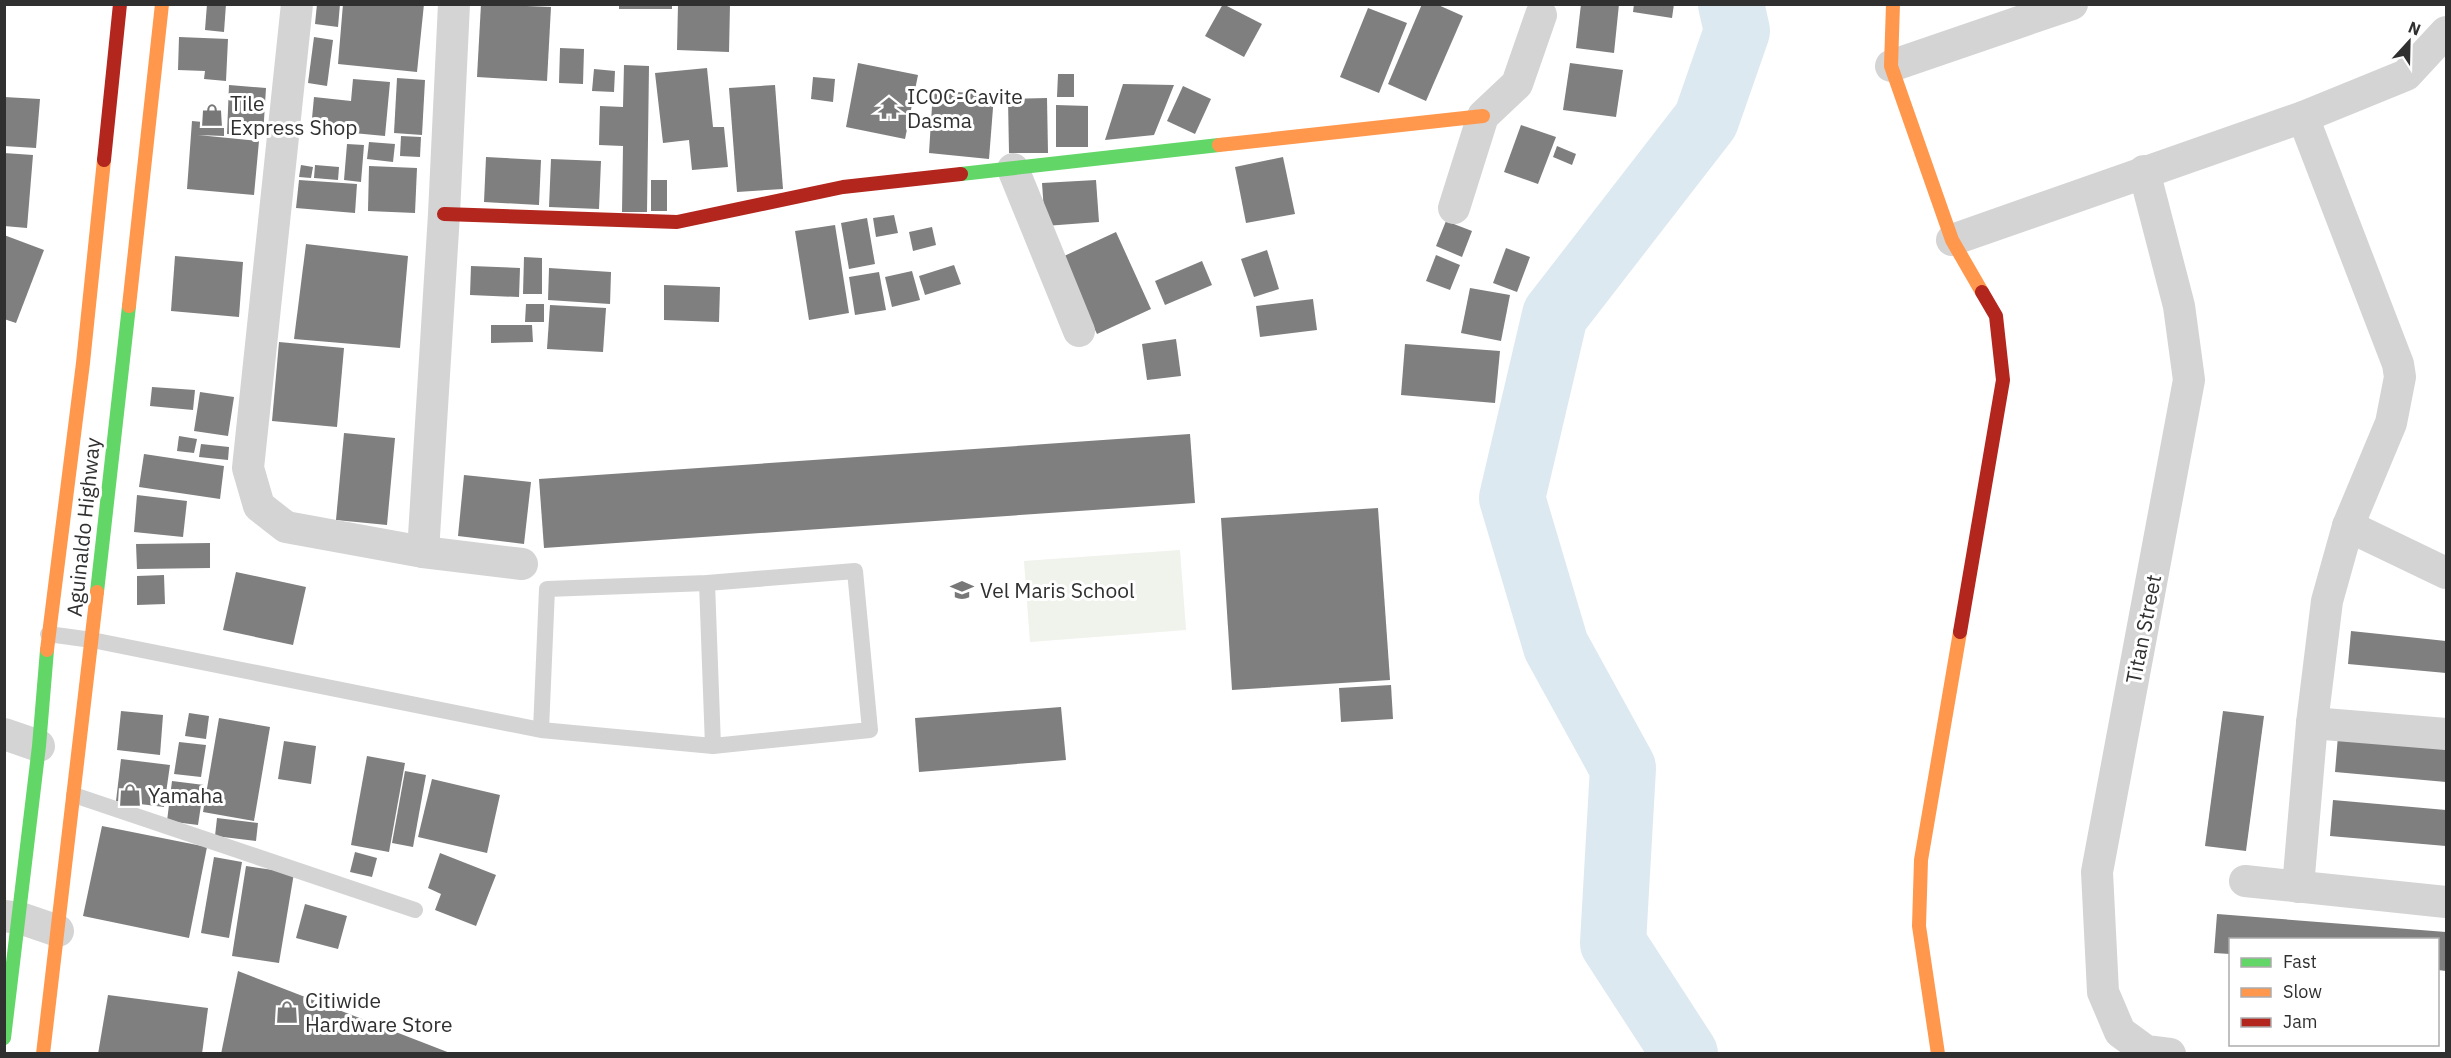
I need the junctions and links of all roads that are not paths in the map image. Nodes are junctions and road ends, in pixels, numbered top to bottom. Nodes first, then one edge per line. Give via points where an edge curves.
1 (120, 4) edge
2 (162, 4) edge
3 (297, 4) edge
4 (454, 4) edge
5 (1893, 4) edge
6 (2072, 4) edge
7 (1541, 15) dead end
8 (2446, 32) edge
9 (1891, 66) junction
10 (1483, 116) junction
11 (2303, 117) junction
12 (1013, 169) junction
13 (2144, 171) junction
14 (1454, 208) dead end
15 (444, 214) junction
16 (1952, 240) junction
17 (1079, 331) dead end
18 (2348, 526) junction
19 (423, 552) junction
20 (522, 564) dead end
21 (2446, 573) edge
22 (707, 583) junction
23 (48, 634) junction
24 (92, 640) junction
25 (2312, 723) junction
26 (542, 730) junction
27 (4, 734) edge
28 (2446, 734) edge
29 (39, 746) junction
30 (713, 746) junction
31 (74, 795) junction
32 (2245, 881) dead end
33 (2298, 887) junction
34 (2446, 902) edge
35 (415, 910) dead end
36 (12, 917) edge
37 (58, 931) junction
38 (4, 1038) edge
39 (43, 1053) edge
40 (1938, 1053) edge
41 (2170, 1053) edge

1 - 23 main road, Aguinaldo Highway via 83,363
2 - 24 main road, Aguinaldo Highway
3 - 19 street via 248,468 259,506 286,527
4 - 15 street
5 - 9 main road
6 - 9 street
7 - 10 street via 1517,84
8 - 11 street via 2406,75
9 - 16 main road
10 - 12 main road
10 - 14 street
11 - 13 street
11 - 18 street via 2400,377 2391,423
12 - 15 main road via 843,187 676,222
12 - 17 street
13 - 16 street
13 - 41 street, Titan Street via 2179,306 2189,380 2097,873 2103,992 2115,1022 2120,1032 2146,1051
15 - 19 street
16 - 40 main road via 1996,316 2003,380 1920,860 1918,926
18 - 21 street
18 - 25 street via 2327,601
19 - 20 street
22 - 26 lane via 547,589
22 - 30 lane
22 - 30 lane via 855,571 870,730
23 - 24 lane
23 - 29 main road, Aguinaldo Highway
24 - 26 lane
24 - 31 main road, Aguinaldo Highway
25 - 28 street
25 - 33 street
26 - 30 lane
27 - 29 street
29 - 36 main road, Aguinaldo Highway via 26,849
31 - 35 lane
31 - 37 main road, Aguinaldo Highway
32 - 33 street
33 - 34 street
36 - 37 street
36 - 38 main road, Aguinaldo Highway
37 - 39 main road, Aguinaldo Highway

